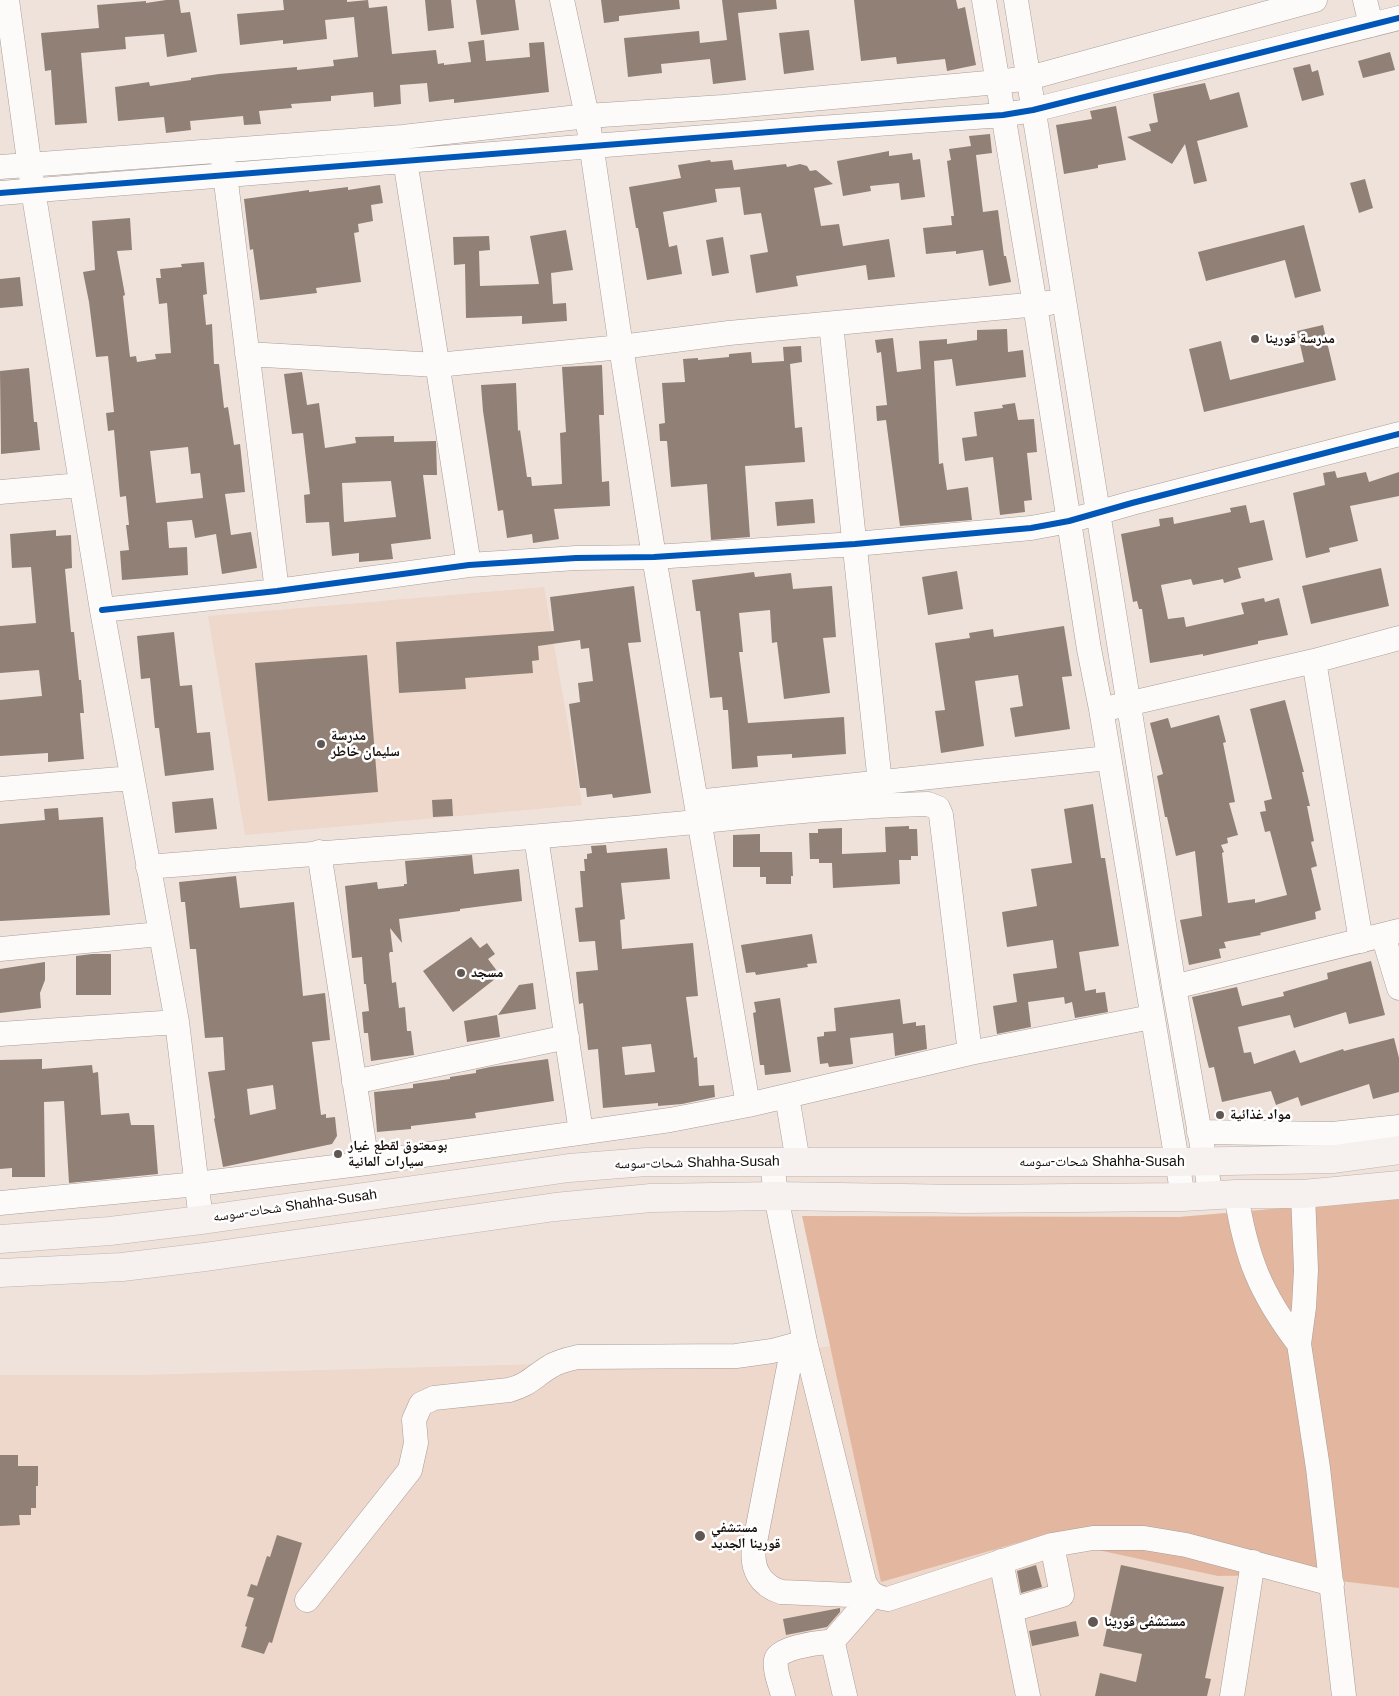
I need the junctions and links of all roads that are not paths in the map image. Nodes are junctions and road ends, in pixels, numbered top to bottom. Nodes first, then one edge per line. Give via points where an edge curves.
1 (7, 0) edge
2 (562, 0) edge
3 (984, 0) edge
4 (1016, 0) edge
5 (1315, 0) edge
6 (1365, 0) edge
7 (1399, 18) edge
8 (1371, 25) junction
9 (1029, 78) junction
10 (998, 82) junction
11 (1033, 110) junction
12 (1003, 115) junction
13 (587, 116) junction
14 (592, 146) junction
15 (222, 150) junction
16 (405, 160) junction
17 (30, 164) junction
18 (0, 166) edge
19 (225, 174) junction
20 (33, 190) junction
21 (0, 193) edge
22 (1063, 301) junction
23 (1035, 304) junction
24 (832, 324) junction
25 (620, 347) junction
26 (247, 354) junction
27 (438, 365) junction
28 (1399, 434) edge
29 (81, 485) junction
30 (0, 492) edge
31 (1097, 513) junction
32 (1069, 521) junction
33 (855, 544) junction
34 (654, 557) junction
35 (468, 565) junction
36 (277, 591) junction
37 (102, 610) junction
38 (1399, 638) edge
39 (1314, 661) junction
40 (1129, 704) junction
41 (1100, 709) junction
42 (1108, 758) junction
43 (132, 778) junction
44 (880, 783) junction
45 (0, 789) edge
46 (698, 812) junction
47 (536, 837) junction
48 (319, 852) junction
49 (148, 867) junction
50 (160, 934) junction
51 (1381, 936) edge
52 (0, 948) edge
53 (1174, 987) junction
54 (1399, 988) edge
55 (1151, 1017) junction
56 (177, 1022) junction
57 (0, 1034) edge
58 (567, 1037) junction
59 (970, 1053) junction
60 (354, 1082) junction
61 (787, 1096) junction
62 (748, 1105) junction
63 (1399, 1127) edge
64 (581, 1132) junction
65 (1199, 1132) junction
66 (1399, 1150) edge
67 (785, 1162) junction
68 (1176, 1162) junction
69 (1204, 1162) junction
70 (367, 1163) junction
71 (198, 1184) junction
72 (1399, 1185) edge
73 (1303, 1194) junction
74 (1223, 1195) junction
75 (776, 1196) junction
76 (1182, 1197) junction
77 (0, 1203) edge
78 (201, 1220) junction
79 (0, 1239) edge
80 (0, 1273) edge
81 (799, 1344) junction
82 (1299, 1344) junction
83 (1052, 1545) junction
84 (1001, 1561) junction
85 (1253, 1562) junction
86 (1332, 1584) junction
87 (870, 1592) junction
88 (307, 1600) dead end
89 (1011, 1610) junction
90 (831, 1643) junction
91 (783, 1696) edge
92 (846, 1696) edge
93 (1028, 1696) edge
94 (1232, 1696) edge
95 (1344, 1696) edge

1 - 17 street
2 - 13 street
3 - 10 street
4 - 9 street
5 - 9 street
6 - 8 street
7 - 8 street
8 - 11 street
9 - 10 street
9 - 11 street
10 - 12 street
10 - 13 street
11 - 12 street
11 - 22 street
12 - 14 street
12 - 23 street
13 - 14 street
13 - 15 street via 403,137
14 - 16 street
14 - 25 street
15 - 17 street
15 - 19 street
16 - 19 street
16 - 27 street
17 - 18 street
17 - 20 street
19 - 20 street
19 - 26 street
20 - 21 street
20 - 29 street
22 - 23 street
22 - 31 street
23 - 24 street
23 - 32 street
24 - 25 street
24 - 33 street
25 - 27 street
25 - 34 street
26 - 27 street
26 - 36 street
27 - 35 street
28 - 31 street
29 - 30 street
29 - 37 street
31 - 32 street
31 - 40 street
32 - 33 street via 1031,528
32 - 41 street
33 - 34 street
33 - 44 street
34 - 35 street
34 - 46 street
35 - 36 street
36 - 37 street
37 - 43 street
38 - 39 street
39 - 40 street
39 - 51 street
40 - 41 street
40 - 53 street
41 - 42 street
42 - 44 street
42 - 55 street
43 - 45 street
43 - 49 street
44 - 46 street
46 - 47 street
46 - 59 street via 828,810 914,804 938,808
46 - 62 street
47 - 48 street
47 - 58 street
48 - 49 street
48 - 60 street
49 - 50 street
50 - 52 street
50 - 56 street
51 - 53 street
51 - 54 street
53 - 65 street
55 - 59 street
55 - 68 street
56 - 57 street
56 - 71 street
58 - 60 street
58 - 64 street
59 - 61 street
60 - 70 street
61 - 62 street
61 - 67 street
62 - 64 street
63 - 65 street via 1332,1134
64 - 70 street
65 - 69 street
66 - 69 main road, شحات-سوسه Shahha-Susah via 1334,1159
67 - 68 main road, شحات-سوسه Shahha-Susah
67 - 75 street
67 - 78 main road, شحات-سوسه Shahha-Susah via 646,1162 568,1168
68 - 69 main road, شحات-سوسه Shahha-Susah
68 - 76 street
69 - 74 street
70 - 71 street
71 - 77 street
71 - 78 street
72 - 73 main road
73 - 74 main road
73 - 82 street via 1306,1270
74 - 76 main road
74 - 82 street via 1241,1227 1262,1289
75 - 76 main road via 966,1199
75 - 80 main road via 651,1198 555,1207 122,1267
75 - 81 street
78 - 79 main road, شحات-سوسه Shahha-Susah
81 - 87 street
81 - 87 street via 754,1547 753,1564 760,1579 781,1592 851,1596
81 - 88 street via 736,1356 578,1357 553,1365 519,1387 434,1398 421,1404 414,1420 416,1443 410,1470
82 - 86 street
83 - 84 street
83 - 85 street via 1092,1538 1144,1538
83 - 89 street via 1062,1595
84 - 87 street via 888,1599
84 - 89 street
85 - 86 street
85 - 94 street
86 - 95 street
87 - 90 street
89 - 93 street
90 - 91 street via 784,1651 778,1656 776,1663
90 - 92 street

